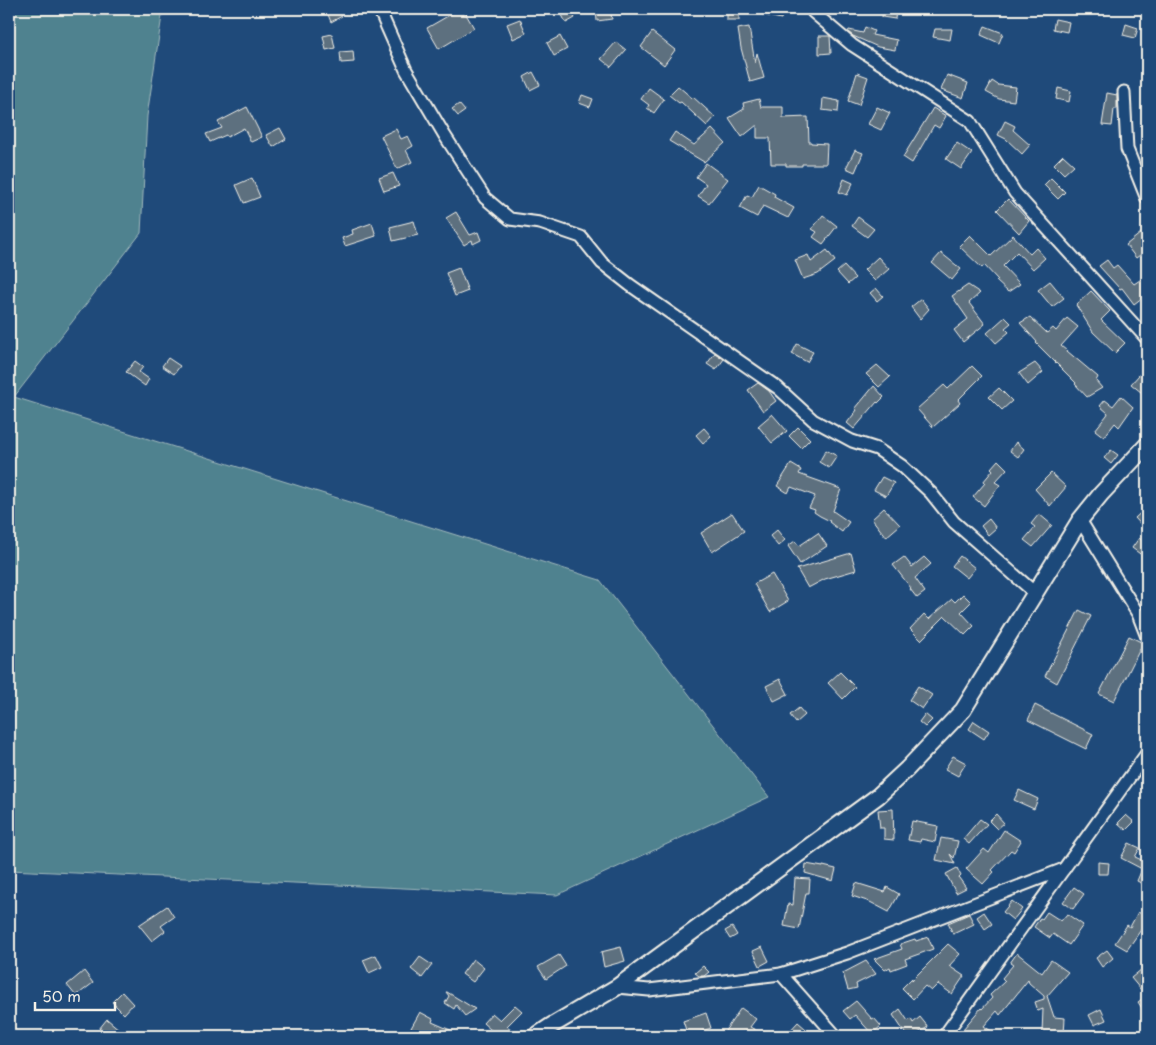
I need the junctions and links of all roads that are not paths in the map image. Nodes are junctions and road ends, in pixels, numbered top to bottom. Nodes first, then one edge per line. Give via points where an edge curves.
1 (379, 9) edge
2 (816, 9) edge
3 (1124, 92) dead end
4 (1147, 199) edge
5 (1147, 339) edge
6 (1147, 445) edge
7 (1080, 520) junction
8 (1035, 594) junction
9 (1147, 637) edge
10 (1147, 753) edge
11 (1064, 869) junction
12 (781, 974) junction
13 (617, 987) junction
14 (536, 1036) edge
15 (836, 1036) edge
16 (944, 1036) edge

1 - 8 street via 406,70 485,198 510,219 540,223 581,237 602,262 630,285 778,388 813,420 852,441 877,449 902,466 931,493 954,522
2 - 5 street via 813,12 852,45 970,121 1015,194
3 - 4 street via 1127,149
6 - 7 street
7 - 8 street
7 - 9 street via 1138,614
8 - 13 street via 963,710 907,769 878,796
10 - 11 street
11 - 12 street via 847,953
11 - 16 street
12 - 13 street via 649,990
12 - 15 street
13 - 14 street

